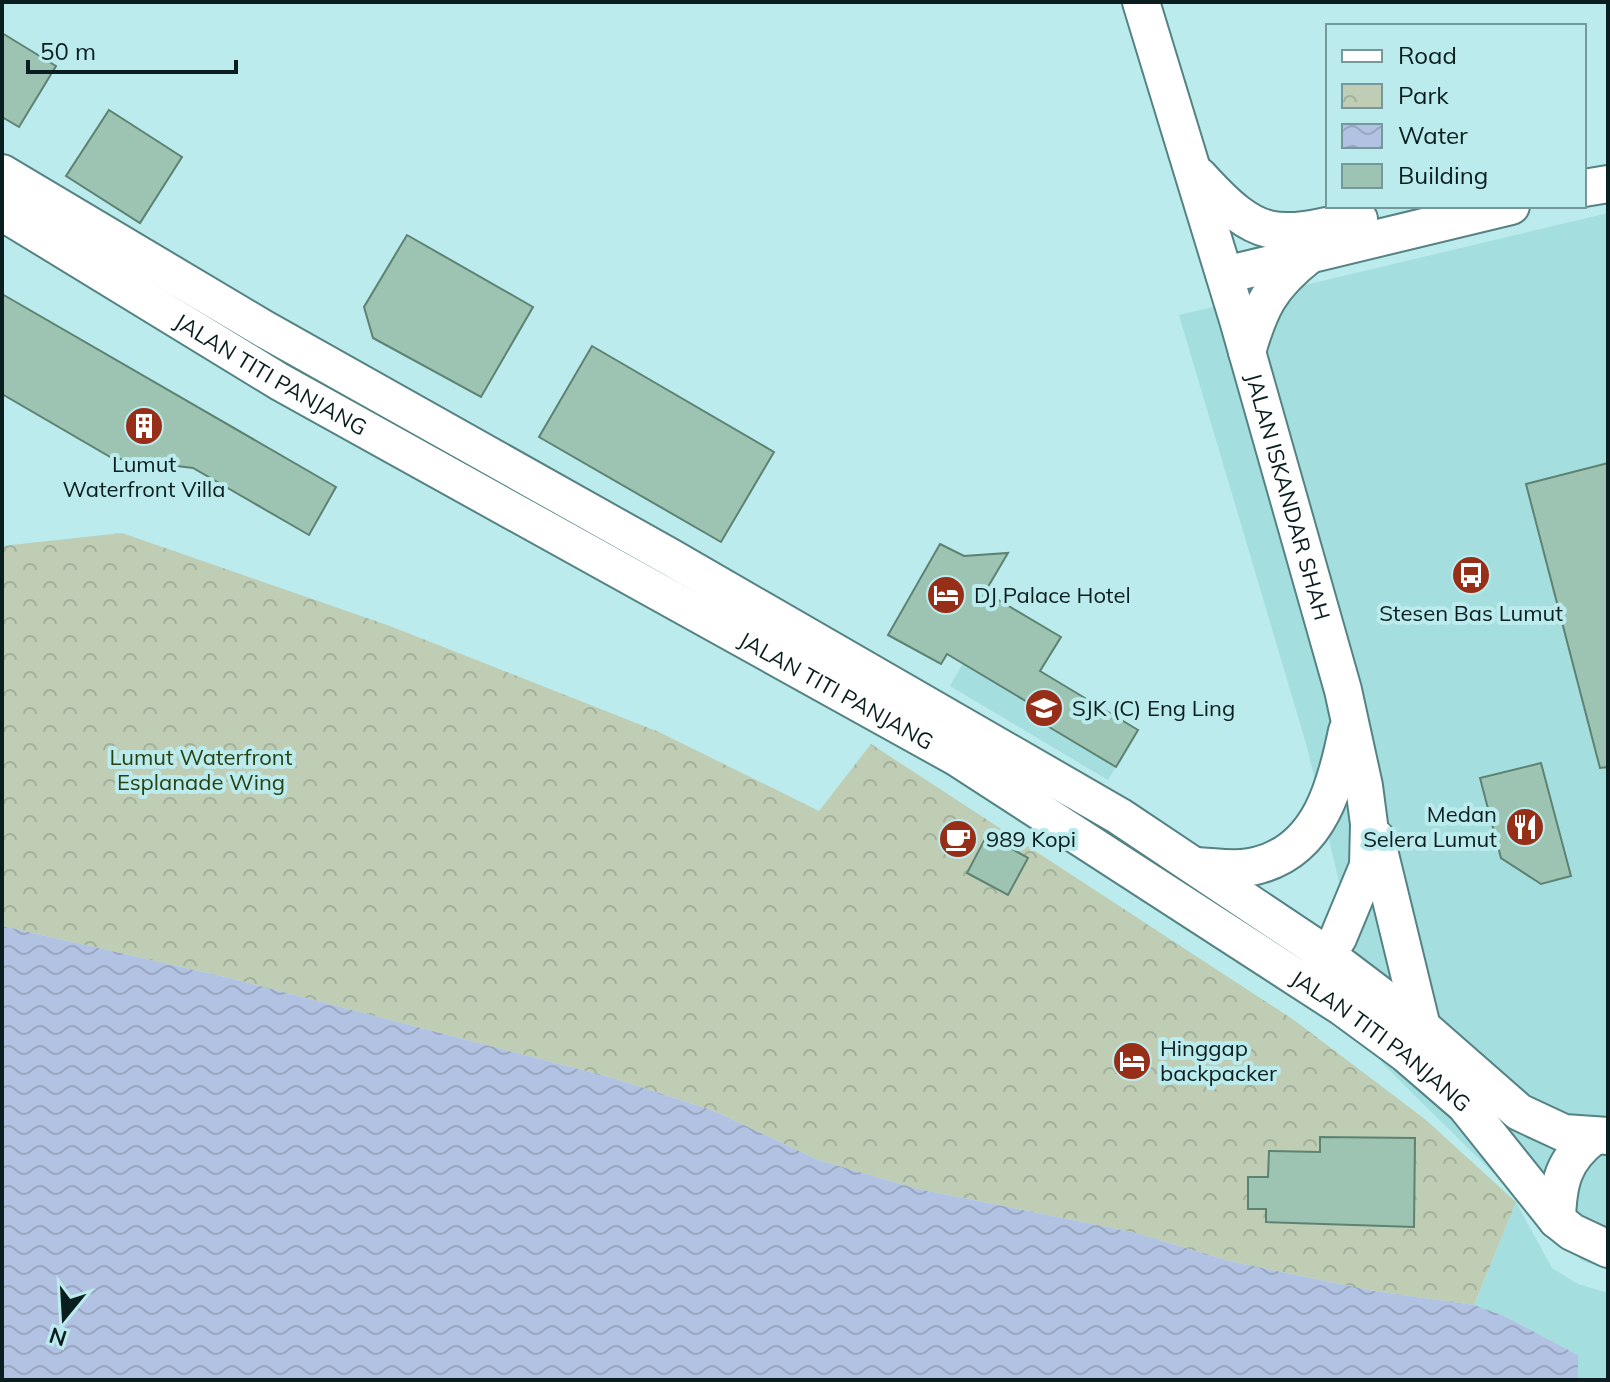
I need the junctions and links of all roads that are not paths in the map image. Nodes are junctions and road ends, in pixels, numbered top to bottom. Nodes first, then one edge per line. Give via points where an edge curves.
1 (1141, 2) edge
2 (1608, 160) edge
3 (1586, 164) edge
4 (1193, 169) junction
5 (2, 173) edge
6 (1608, 184) edge
7 (1586, 188) edge
8 (1407, 208) edge
9 (1503, 208) edge
10 (2, 212) edge
11 (1309, 255) junction
12 (1225, 275) junction
13 (1247, 352) junction
14 (502, 462) junction
15 (485, 493) junction
16 (1349, 717) junction
17 (1364, 786) junction
18 (1195, 866) junction
19 (1327, 955) junction
20 (1307, 985) junction
21 (1422, 1027) junction
22 (1601, 1136) edge
23 (1557, 1220) junction
24 (1608, 1249) edge

1 - 4 street, JALAN ISKANDAR SHAH
2 - 3 street
4 - 8 street via 1234,214 1264,229 1320,228
4 - 12 street, JALAN ISKANDAR SHAH
5 - 14 street, JALAN TITI PANJANG via 250,321
6 - 7 street
9 - 11 street
10 - 15 street, JALAN TITI PANJANG via 280,382
11 - 12 street
11 - 13 street via 1267,297
12 - 13 street, JALAN ISKANDAR SHAH
13 - 16 street, JALAN ISKANDAR SHAH
14 - 15 street
14 - 18 street, JALAN TITI PANJANG via 975,731
15 - 20 street, JALAN TITI PANJANG via 956,757
16 - 17 street, JALAN ISKANDAR SHAH
16 - 18 street via 1336,786 1300,842 1260,865
17 - 19 street, JALAN ISKANDAR SHAH via 1368,866
17 - 21 street
18 - 19 street, JALAN TITI PANJANG
19 - 20 street, JALAN ISKANDAR SHAH
19 - 21 street, JALAN TITI PANJANG
20 - 23 street, JALAN TITI PANJANG via 1406,1054 1465,1105
21 - 22 street, JALAN TITI PANJANG via 1487,1086 1541,1125
22 - 23 street via 1577,1150 1562,1173
23 - 24 street, JALAN TITI PANJANG

